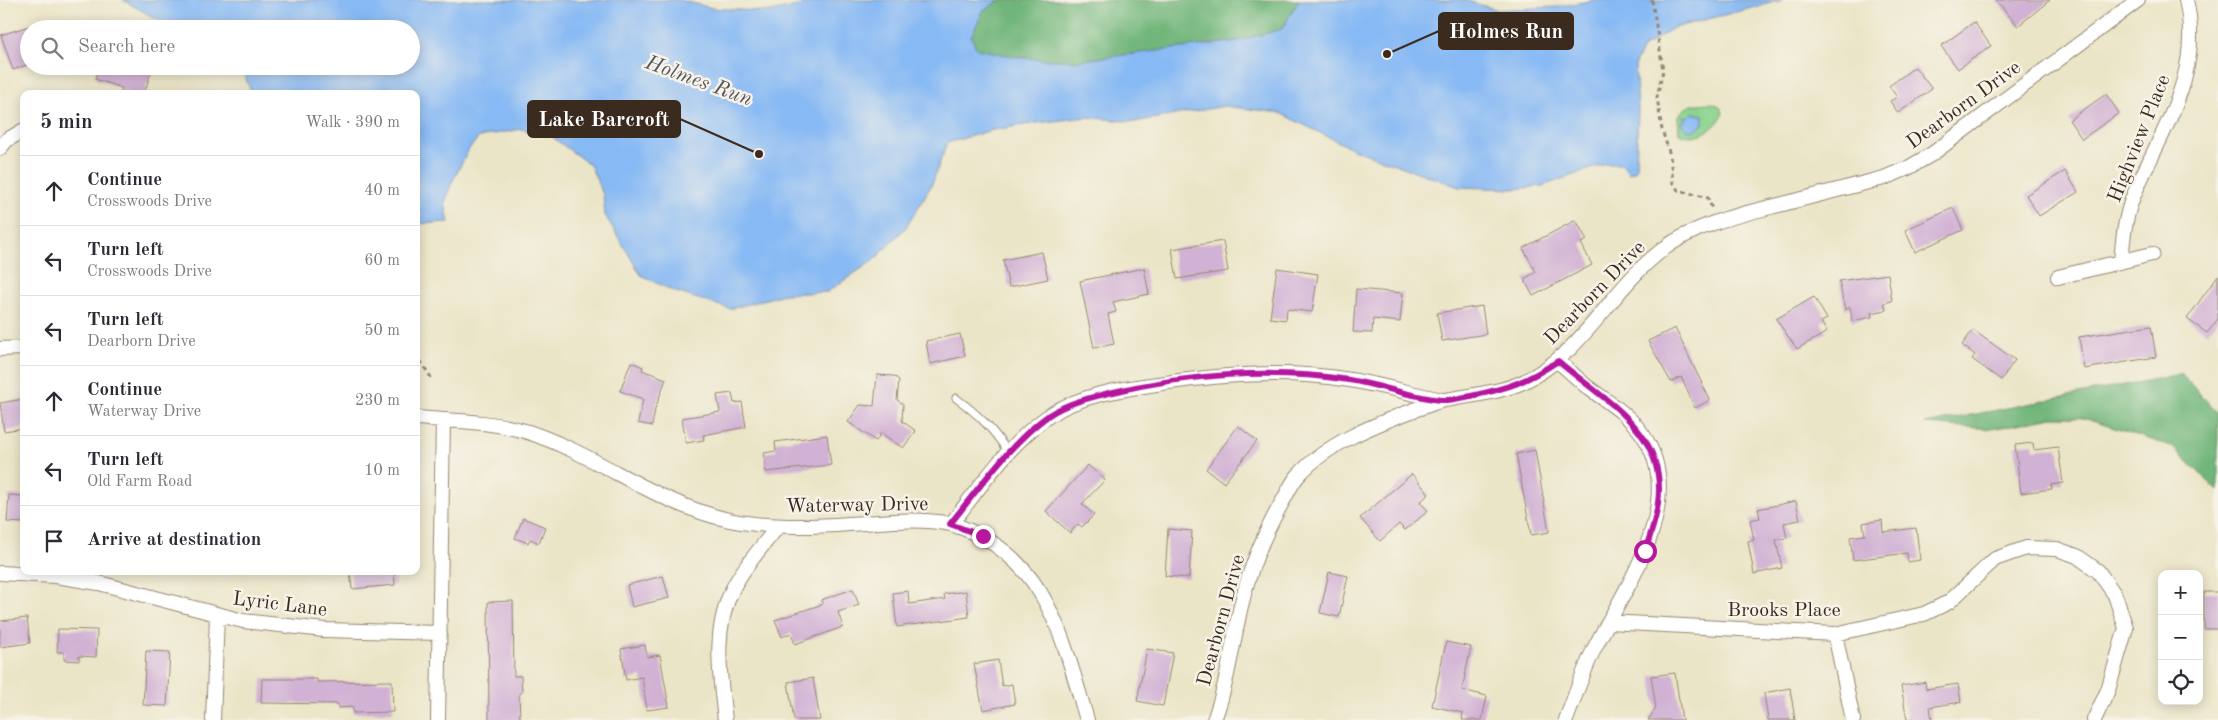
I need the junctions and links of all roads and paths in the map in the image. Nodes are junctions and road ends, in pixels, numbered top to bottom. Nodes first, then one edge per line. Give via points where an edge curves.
1 (1652, 0) edge
2 (2138, 0) edge
3 (2186, 0) edge
4 (20, 132) edge
5 (0, 148) edge
6 (1717, 221) junction
7 (2152, 254) dead end
8 (2121, 260) junction
9 (2058, 277) dead end
10 (20, 348) edge
11 (0, 349) edge
12 (420, 360) edge
13 (1558, 361) junction
14 (432, 379) dead end
15 (956, 398) dead end
16 (1443, 400) junction
17 (420, 418) edge
18 (443, 420) junction
19 (1008, 452) junction
20 (950, 524) junction
21 (778, 526) junction
22 (0, 573) edge
23 (20, 574) edge
24 (37, 575) edge
25 (217, 615) junction
26 (1609, 622) junction
27 (440, 633) junction
28 (1835, 634) junction
29 (213, 720) edge
30 (438, 720) edge
31 (725, 720) edge
32 (1088, 720) edge
33 (1214, 720) edge
34 (1566, 720) edge
35 (1853, 720) edge
36 (2094, 720) edge

1 - 6 path via 1663,70 1657,97 1673,183 1678,190 1708,198
2 - 6 street, Dearborn Drive via 1932,154 1908,168 1884,178
3 - 8 street, Highview Place via 2190,39 2181,95 2132,199 2123,232
4 - 5 street
6 - 13 street, Dearborn Drive via 1689,233 1640,269
7 - 8 street
8 - 9 street
10 - 11 street
12 - 14 path
13 - 16 street, Dearborn Drive via 1522,383
13 - 26 street via 1630,420 1654,454 1658,502 1654,522 1641,559
15 - 19 lane via 983,419
16 - 19 street, Waterway Drive via 1350,380 1309,376 1263,374 1201,378 1131,388 1067,406 1032,428
16 - 33 street, Dearborn Drive via 1358,435 1322,455 1296,479 1262,543 1248,580
17 - 18 street, Waterway Drive
18 - 21 street, Waterway Drive via 529,432 687,506 726,519
18 - 27 street
19 - 20 street, Waterway Drive
20 - 21 street, Waterway Drive via 905,519
20 - 32 street via 986,537 1003,549 1037,586 1063,638
21 - 31 street via 734,586 723,611 718,661
22 - 23 street, Lyric Lane
24 - 25 street, Lyric Lane via 100,583
25 - 27 street, Lyric Lane via 300,628
25 - 29 street
26 - 28 street, Brooks Place
26 - 34 street via 1585,670
27 - 30 street
28 - 35 street
28 - 36 street, Brooks Place via 1924,614 1949,602 1995,559 2026,548 2057,549 2076,556 2098,571 2115,595 2126,628 2108,690

